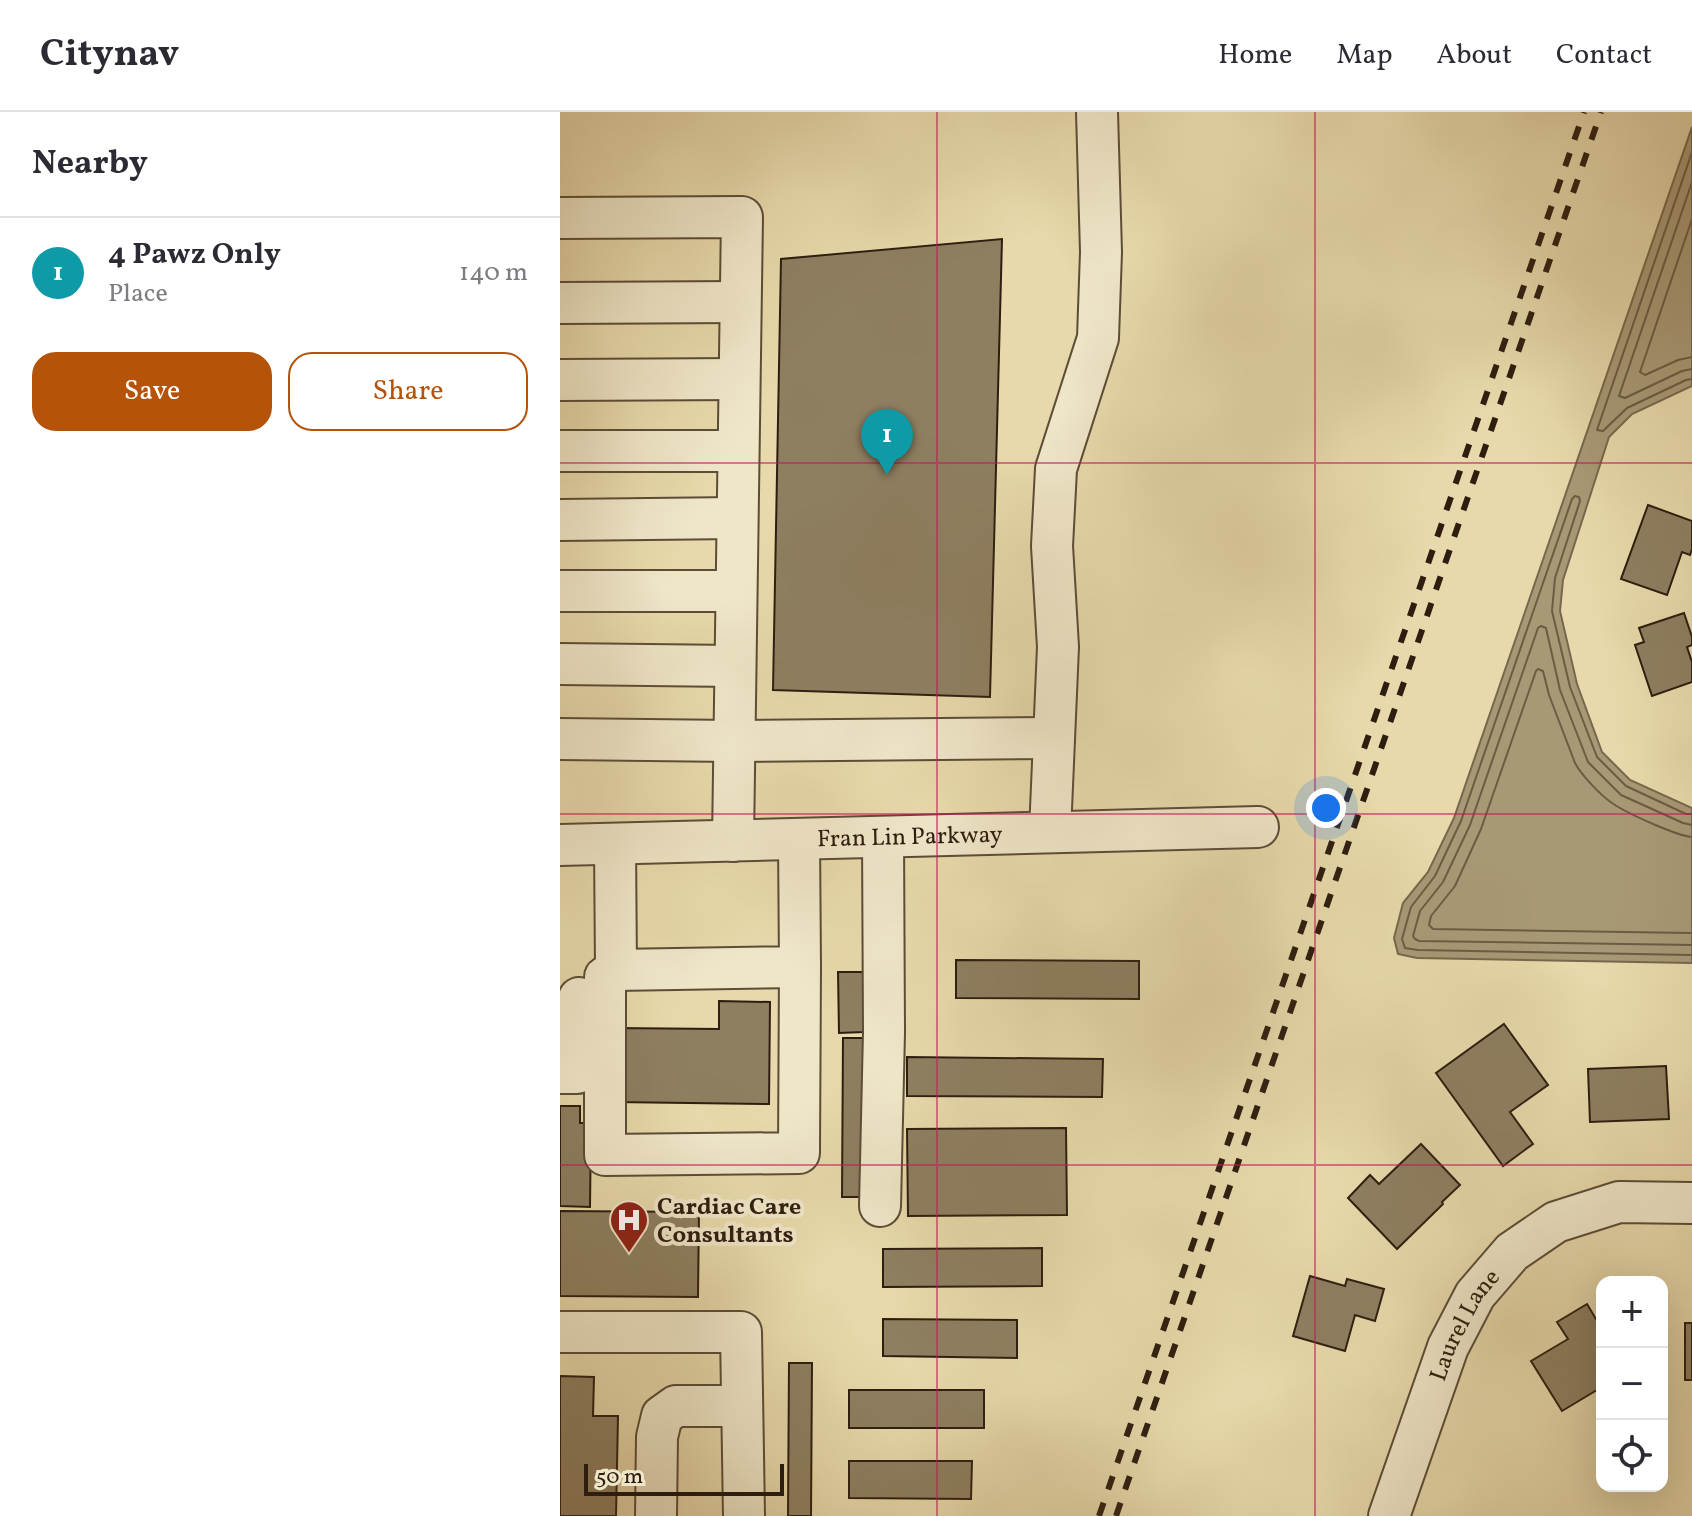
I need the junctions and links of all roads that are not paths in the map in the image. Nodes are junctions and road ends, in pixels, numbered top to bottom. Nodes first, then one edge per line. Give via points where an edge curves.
1 (1097, 112) edge
2 (560, 218) edge
3 (740, 302) junction
4 (560, 303) edge
5 (739, 379) junction
6 (560, 380) edge
7 (560, 451) edge
8 (738, 451) junction
9 (737, 518) junction
10 (560, 520) edge
11 (560, 591) edge
12 (736, 591) junction
13 (560, 664) edge
14 (735, 666) junction
15 (1054, 738) junction
16 (560, 739) edge
17 (734, 741) junction
18 (1258, 827) dead end
19 (1050, 832) junction
20 (883, 837) junction
21 (799, 839) junction
22 (733, 841) junction
23 (615, 844) junction
24 (560, 845) edge
25 (800, 967) junction
26 (611, 973) junction
27 (560, 1073) edge
28 (1692, 1203) edge
29 (880, 1206) dead end
30 (560, 1332) edge
31 (742, 1406) junction
32 (656, 1516) edge
33 (744, 1516) edge
34 (1389, 1516) edge

1 - 15 street via 1098,338 1056,469
2 - 3 street via 742,217
3 - 4 street
3 - 5 street
5 - 6 street
5 - 8 street
7 - 8 street
8 - 9 street
9 - 10 street
9 - 12 street
11 - 12 street
12 - 14 street
13 - 14 street
14 - 17 street
15 - 17 street
15 - 19 street
16 - 17 street
17 - 22 street
18 - 19 street, Fran Lin Parkway
19 - 20 street, Fran Lin Parkway
20 - 21 street, Fran Lin Parkway
20 - 29 street
21 - 22 street, Fran Lin Parkway
21 - 25 street
22 - 23 street, Fran Lin Parkway
23 - 24 street, Fran Lin Parkway
23 - 26 street
25 - 26 street
25 - 26 street via 799,1153 605,1155
26 - 27 street via 579,976 577,1073
28 - 34 street, Laurel Lane via 1619,1202 1556,1222 1512,1252 1475,1295 1448,1347
30 - 31 street via 741,1332
31 - 32 street via 676,1406 662,1416
31 - 33 street

